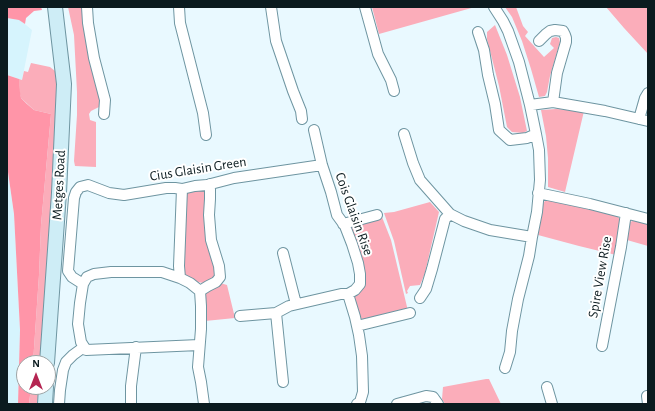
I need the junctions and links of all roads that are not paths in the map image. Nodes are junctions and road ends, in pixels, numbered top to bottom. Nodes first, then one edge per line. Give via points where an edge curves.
1 (56, 7) edge
2 (87, 7) edge
3 (178, 7) edge
4 (271, 7) edge
5 (365, 7) edge
6 (494, 7) edge
7 (478, 32) dead end
8 (539, 41) dead end
9 (394, 91) dead end
10 (648, 92) edge
11 (553, 102) junction
12 (530, 105) junction
13 (104, 114) dead end
14 (302, 119) dead end
15 (644, 120) edge
16 (314, 130) dead end
17 (404, 134) dead end
18 (536, 134) junction
19 (206, 135) dead end
20 (322, 165) junction
21 (210, 184) junction
22 (182, 188) junction
23 (538, 193) junction
24 (626, 213) junction
25 (450, 214) junction
26 (378, 215) dead end
27 (648, 219) edge
28 (343, 224) junction
29 (532, 237) junction
30 (283, 252) dead end
31 (180, 278) junction
32 (83, 284) junction
33 (200, 291) junction
34 (348, 294) junction
35 (420, 298) dead end
36 (296, 304) junction
37 (276, 313) junction
38 (410, 313) dead end
39 (240, 316) dead end
40 (357, 326) junction
41 (199, 345) junction
42 (602, 346) dead end
43 (84, 347) junction
44 (136, 347) junction
45 (48, 355) edge
46 (505, 368) dead end
47 (282, 382) dead end
48 (547, 387) dead end
49 (648, 396) edge
50 (360, 403) edge
51 (60, 404) edge
52 (131, 404) edge
53 (204, 404) edge
54 (397, 404) edge
55 (438, 404) edge
56 (552, 404) edge
57 (648, 404) edge

1 - 45 street, Metges Road via 64,84
2 - 13 street via 94,58 105,100
3 - 19 street
4 - 14 street via 276,41
5 - 9 street via 378,54
6 - 12 street via 513,44
7 - 18 street via 484,50 499,130 510,140
8 - 11 street via 548,32 555,30 563,31 566,38
10 - 15 street via 645,98
11 - 12 street
11 - 15 street
12 - 18 street
16 - 20 street, Cois Glaisin Rise
17 - 25 street via 420,180
18 - 23 street via 540,180
20 - 21 street, Cius Glaisin Green
20 - 28 street, Cois Glaisin Rise via 337,215
21 - 22 street, Cius Glaisin Green
21 - 33 street via 208,215 220,277
22 - 31 street via 178,266
22 - 32 street, Cius Glaisin Green via 124,195 109,193 88,185 80,187 74,198 68,271
23 - 24 street
23 - 29 street
24 - 27 street
24 - 42 street, Spire View Rise
25 - 29 street via 490,230
25 - 35 street via 445,219 426,289
26 - 28 street
28 - 34 street, Cois Glaisin Rise via 352,244 360,274 360,284
29 - 46 street
30 - 36 street
31 - 32 street via 162,272 111,272 87,277
31 - 33 street
32 - 43 street via 78,324
33 - 41 street
34 - 36 street
34 - 40 street
36 - 37 street
37 - 39 street
37 - 47 street
38 - 40 street
40 - 50 street via 362,356 363,392
41 - 44 street
41 - 53 street via 198,367
43 - 44 street via 86,350
43 - 51 street via 66,362
44 - 52 street
48 - 56 street
49 - 57 street
54 - 55 street via 426,396 433,397

